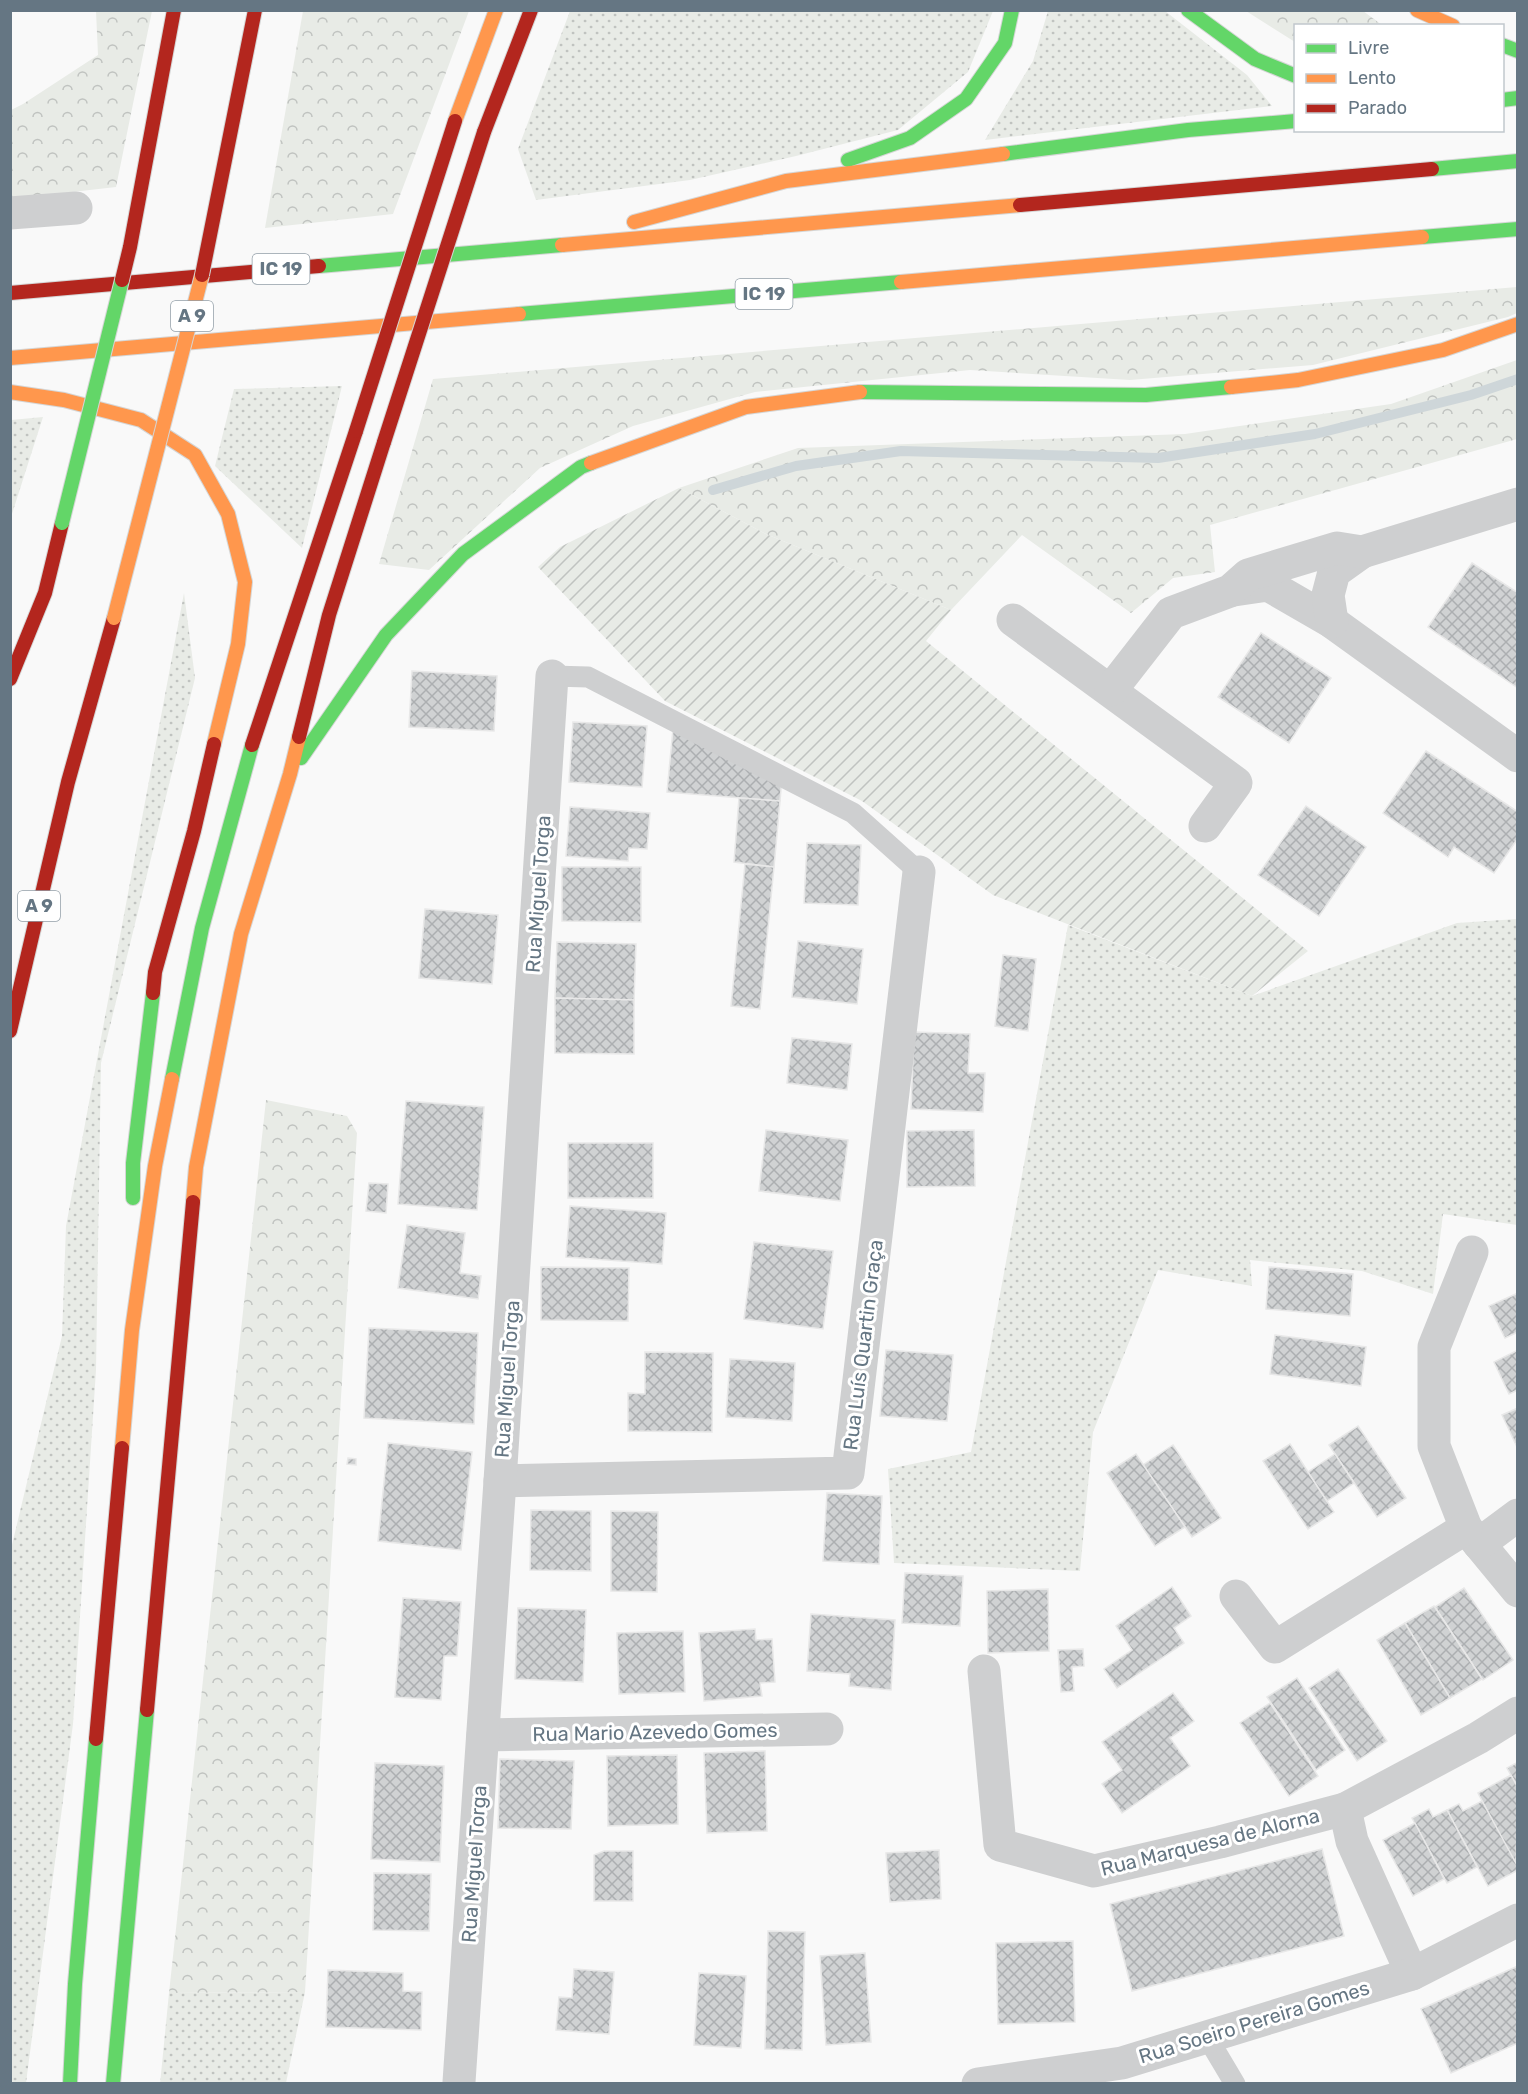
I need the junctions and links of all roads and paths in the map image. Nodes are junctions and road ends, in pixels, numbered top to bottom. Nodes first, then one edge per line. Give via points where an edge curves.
1 (174, 10) edge
2 (255, 10) edge
3 (495, 10) edge
4 (531, 10) edge
5 (1012, 10) edge
6 (1188, 10) edge
7 (1417, 10) edge
8 (1448, 24) edge
9 (1504, 45) edge
10 (1518, 51) edge
11 (1294, 75) edge
12 (1294, 121) edge
13 (1518, 161) edge
14 (786, 181) junction
15 (76, 208) dead end
16 (10, 213) edge
17 (1518, 229) edge
18 (552, 244) junction
19 (10, 293) edge
20 (1518, 324) edge
21 (10, 358) edge
22 (10, 392) edge
23 (1518, 504) edge
24 (1362, 552) junction
25 (1230, 591) junction
26 (1013, 620) dead end
27 (1332, 622) junction
28 (552, 676) joint
29 (10, 679) edge
30 (1111, 690) junction
31 (1518, 756) edge
32 (290, 774) junction
33 (1205, 826) dead end
34 (919, 872) joint
35 (11, 1032) edge
36 (1472, 1252) dead end
37 (132, 1330) junction
38 (500, 1481) junction
39 (1518, 1515) edge
40 (1472, 1536) junction
41 (1518, 1591) edge
42 (1236, 1596) dead end
43 (984, 1671) dead end
44 (1518, 1713) edge
45 (827, 1730) dead end
46 (483, 1735) junction
47 (1345, 1809) junction
48 (1518, 1920) edge
49 (1412, 1974) junction
50 (75, 1984) junction
51 (1207, 2037) junction
52 (56, 2072) dead end
53 (464, 2083) edge
54 (70, 2084) edge
55 (113, 2084) edge
56 (978, 2084) edge
57 (1235, 2084) edge

1 - 29 highway, bridge via 130,247 45,593
2 - 35 highway, A 9, bridge via 208,253 68,782
3 - 37 highway, bridge via 455,121 245,766 202,928 156,1166
4 - 32 highway, bridge via 484,132 329,615
5 - 14 highway via 1005,43 966,99 910,138
6 - 11 highway via 1256,59
7 - 8 highway
9 - 10 highway
12 - 14 highway via 1188,130
13 - 18 highway, IC 19
14 - 18 highway
15 - 16 street
17 - 21 highway, IC 19
18 - 19 highway, IC 19
20 - 32 highway via 1443,350 1298,380 1146,395 868,391 746,407 581,467 463,554 387,635
22 - 37 highway via 64,400 141,420 195,455 228,514 245,582 238,644 194,831 155,972 133,1163
23 - 24 street
24 - 25 street via 1337,548 1248,575
24 - 27 street via 1334,572 1328,595
25 - 27 street via 1268,585
25 - 30 street via 1170,613
26 - 30 street
27 - 31 street
28 - 34 lane via 588,677 853,813
28 - 38 street, Rua Miguel Torga
30 - 33 street via 1236,783
32 - 55 highway via 241,934 196,1167
34 - 38 street, Rua Luís Quartin Graça via 848,1473
36 - 40 street via 1434,1347 1434,1446
37 - 50 highway
38 - 46 street, Rua Miguel Torga
39 - 40 street
40 - 41 street
40 - 42 street via 1275,1647
43 - 47 street, Rua Marquesa de Alorna via 1000,1845 1094,1871
44 - 47 street, Rua Marquesa de Alorna
45 - 46 street, Rua Mario Azevedo Gomes
46 - 53 street, Rua Miguel Torga
47 - 49 street, Rua Marquesa de Alorna via 1352,1840
48 - 49 street, Rua Soeiro Pereira Gomes
49 - 51 street, Rua Soeiro Pereira Gomes
50 - 52 highway
50 - 54 highway
51 - 56 street, Rua Soeiro Pereira Gomes via 1122,2063
51 - 57 lane

